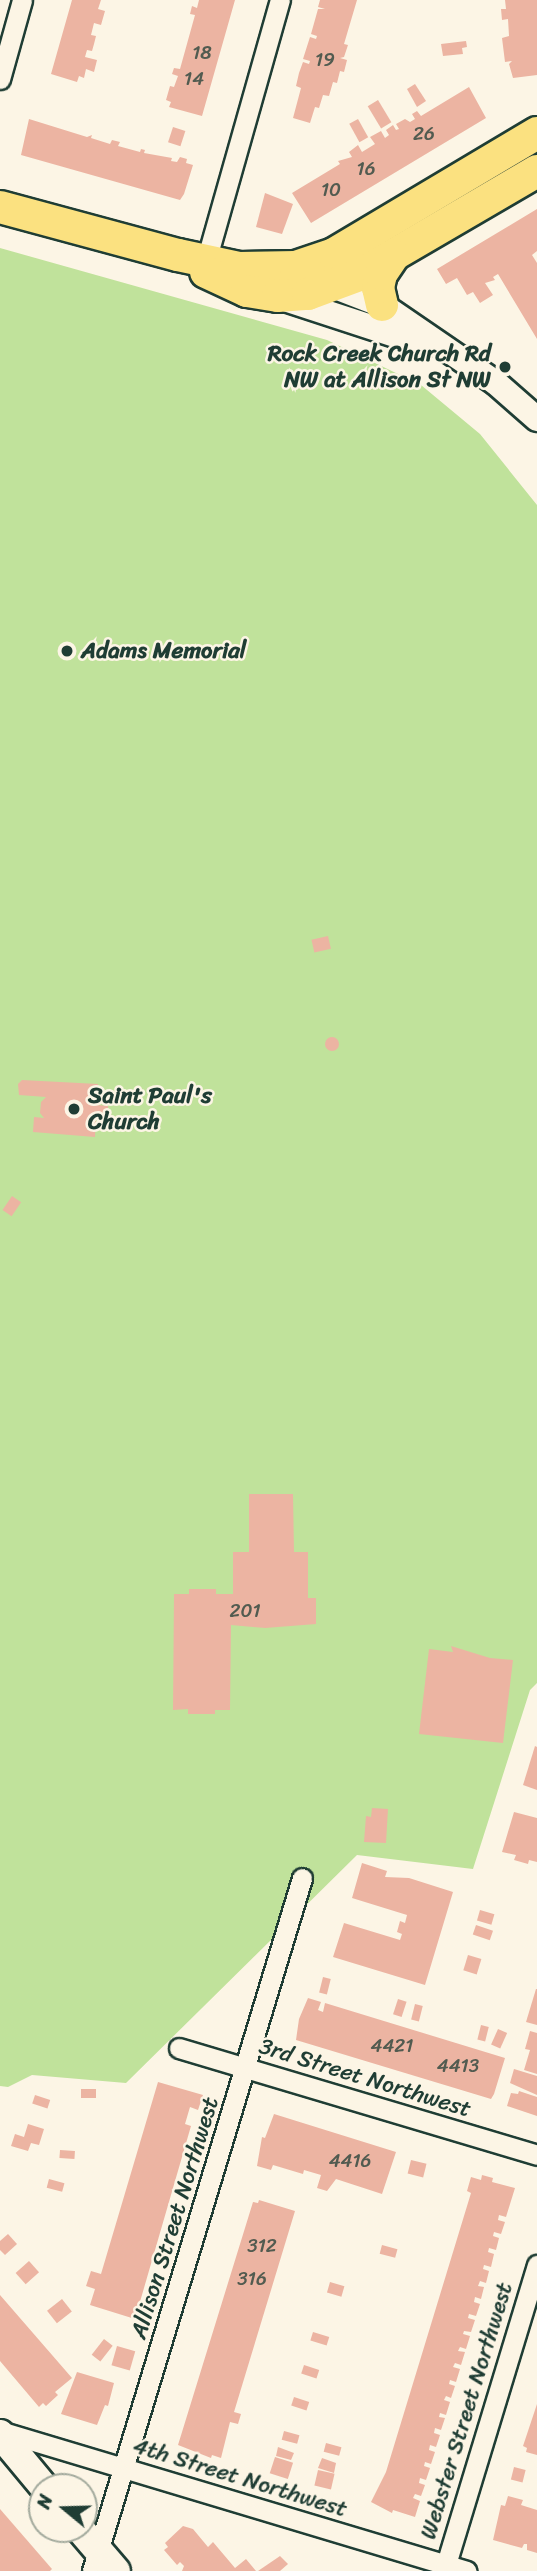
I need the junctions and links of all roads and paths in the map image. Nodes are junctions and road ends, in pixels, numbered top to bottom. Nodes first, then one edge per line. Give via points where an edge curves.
1 (22, 0) edge
2 (280, 0) edge
3 (0, 79) edge
4 (537, 133) edge
5 (537, 160) edge
6 (537, 171) edge
7 (500, 191) junction
8 (0, 207) edge
9 (393, 256) junction
10 (196, 262) junction
11 (260, 270) junction
12 (334, 285) junction
13 (278, 296) junction
14 (382, 306) junction
15 (457, 358) junction
16 (537, 419) edge
17 (300, 1885) dead end
18 (179, 2048) dead end
19 (246, 2067) junction
20 (537, 2155) edge
21 (537, 2265) edge
22 (0, 2433) edge
23 (125, 2468) junction
24 (33, 2473) edge
25 (89, 2543) edge
26 (102, 2564) edge
27 (445, 2568) edge
28 (466, 2571) edge

1 - 3 street
2 - 10 street
4 - 11 main road via 334,254 296,267
5 - 7 main road
6 - 7 main road
7 - 9 main road
8 - 10 main road
9 - 12 main road
9 - 14 main road via 381,274
10 - 11 main road
10 - 13 main road via 222,282
11 - 12 street
12 - 13 main road
12 - 14 street
13 - 15 street
14 - 15 street
15 - 16 street via 496,383
17 - 19 street, Allison Street Northwest
18 - 19 street, 3rd Street Northwest
19 - 20 street, 3rd Street Northwest
19 - 23 street, Allison Street Northwest
21 - 27 street, Webster Street Northwest
22 - 23 street, 4th Street Northwest
22 - 24 main road
23 - 26 street, Allison Street Northwest
23 - 27 street, 4th Street Northwest
25 - 26 main road
27 - 28 street, 4th Street Northwest

